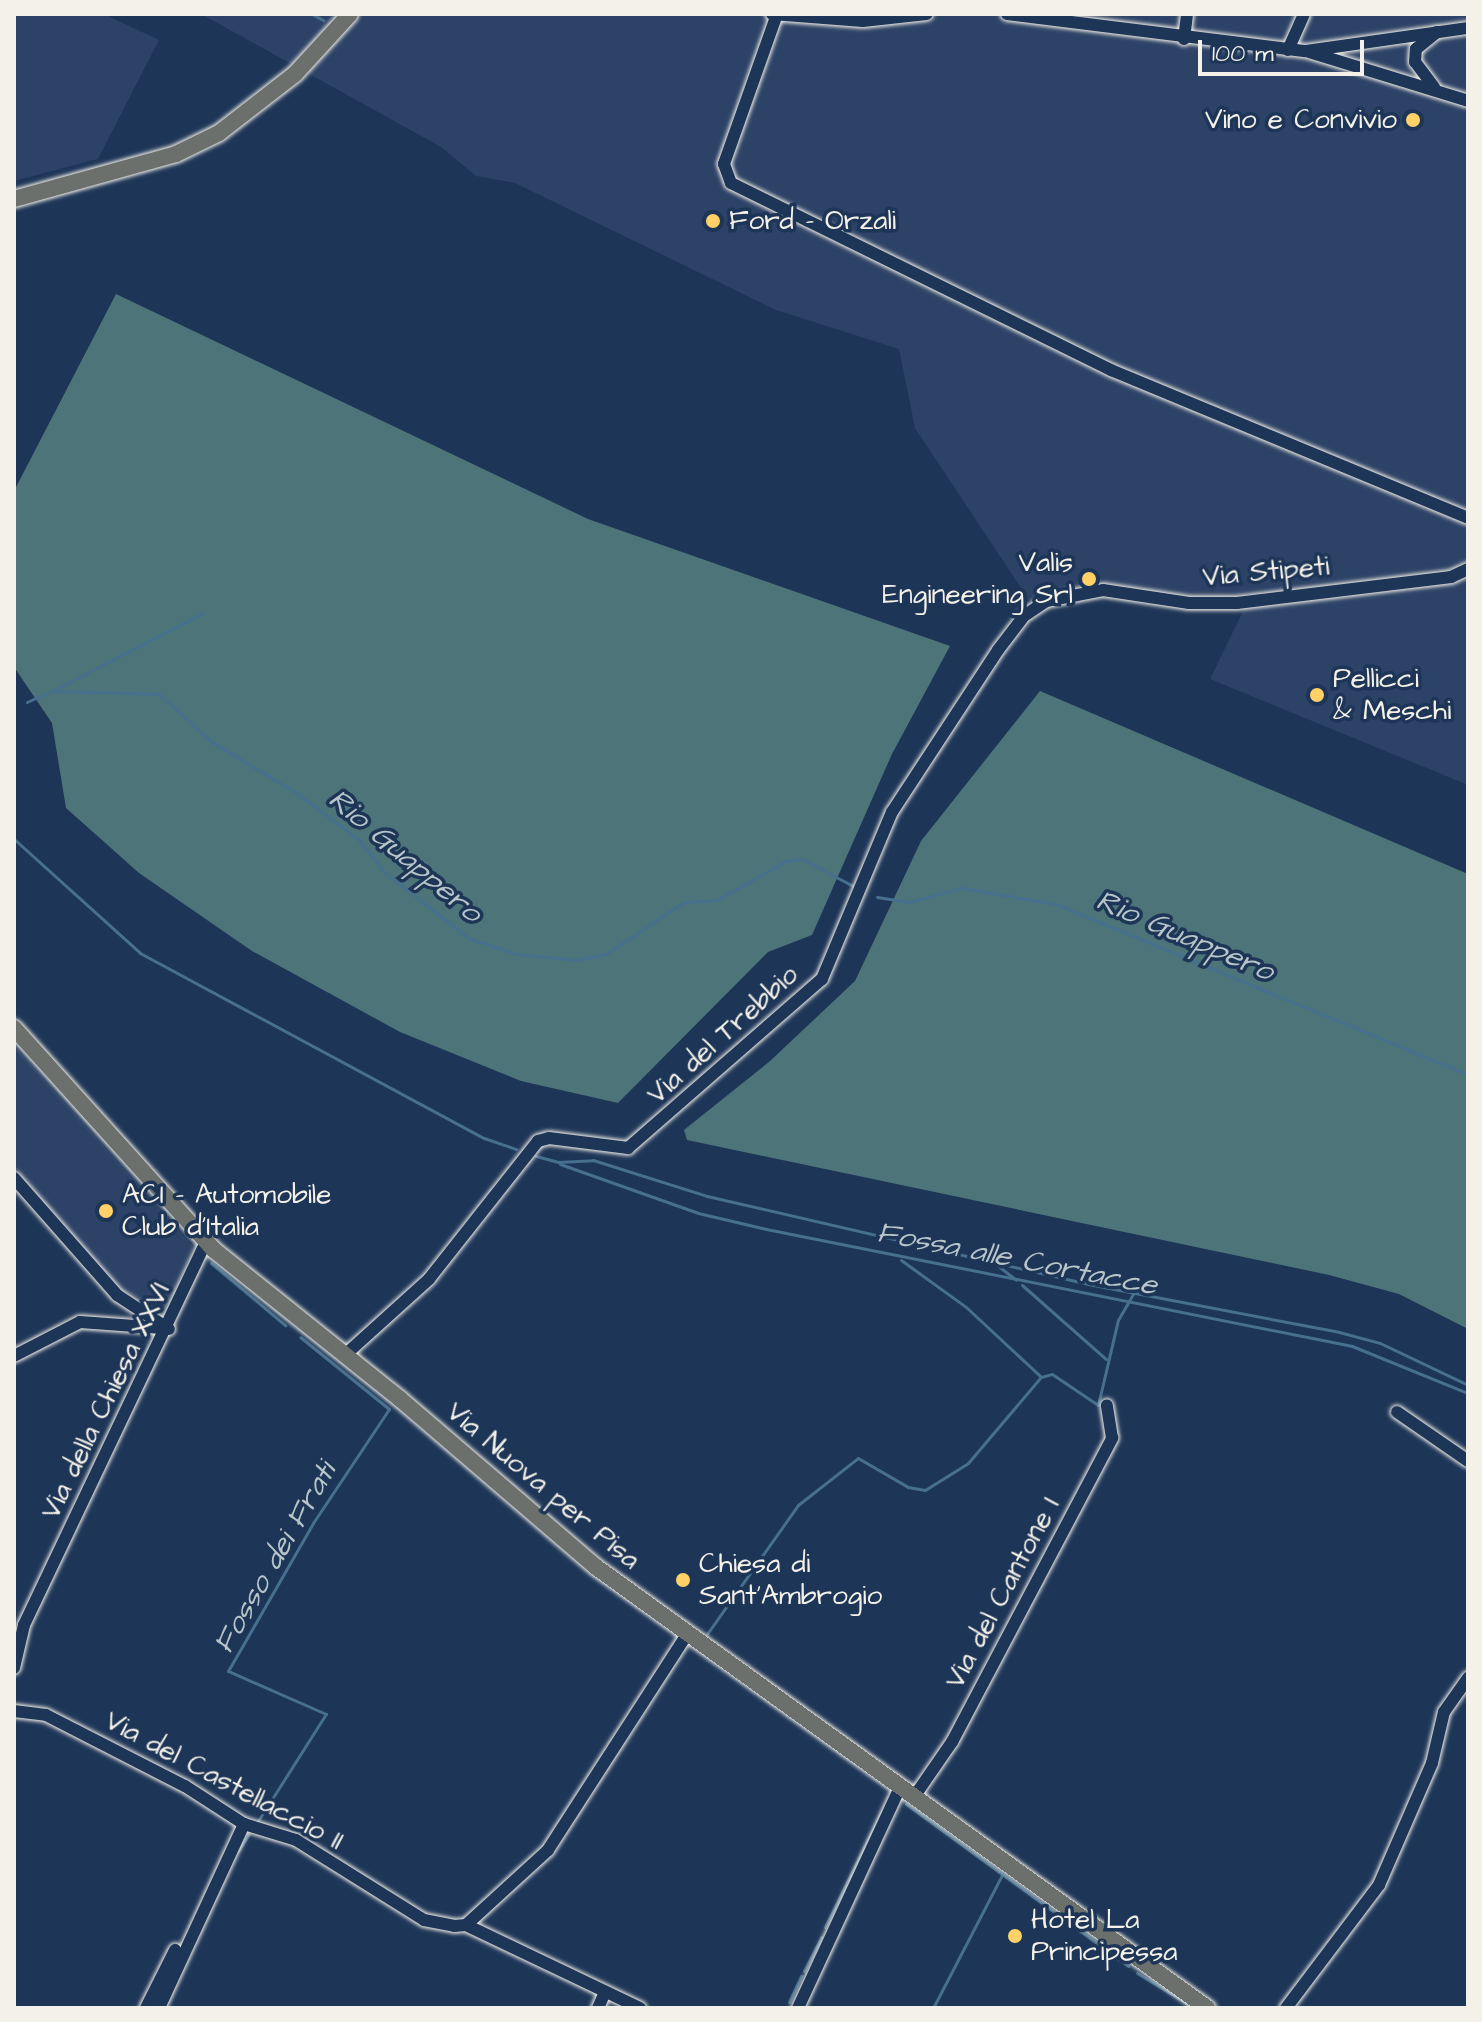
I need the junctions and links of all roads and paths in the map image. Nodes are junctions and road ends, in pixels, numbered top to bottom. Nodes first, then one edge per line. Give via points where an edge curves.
1 (350, 14) edge
2 (775, 14) edge
3 (927, 14) edge
4 (1008, 14) edge
5 (1187, 14) edge
6 (1304, 14) edge
7 (1468, 28) edge
8 (1437, 32) junction
9 (1184, 39) junction
10 (1288, 50) junction
11 (1306, 51) junction
12 (1436, 90) junction
13 (1468, 101) edge
14 (14, 199) edge
15 (1468, 518) edge
16 (1468, 569) edge
17 (1024, 616) joint
18 (14, 1028) edge
19 (14, 1178) edge
20 (206, 1242) junction
21 (169, 1329) junction
22 (345, 1355) junction
23 (14, 1356) edge
24 (1107, 1405) dead end
25 (1397, 1412) dead end
26 (1468, 1461) edge
27 (19, 1623) edge
28 (687, 1634) junction
29 (14, 1668) edge
30 (1468, 1678) edge
31 (14, 1711) edge
32 (907, 1792) junction
33 (244, 1824) junction
34 (224, 1867) junction
35 (466, 1925) junction
36 (605, 1992) junction
37 (146, 2008) edge
38 (159, 2008) edge
39 (598, 2008) edge
40 (640, 2008) edge
41 (798, 2008) edge
42 (1207, 2008) edge
43 (1286, 2008) edge

1 - 14 main road via 263,104 219,133 176,154
2 - 3 street via 863,21
2 - 15 street via 724,164 731,183 1111,370
4 - 9 street
5 - 9 street
6 - 10 street
7 - 8 street
8 - 11 street
8 - 12 street via 1416,49 1415,62
9 - 10 street
10 - 11 street
11 - 12 street
12 - 13 street
16 - 17 street, Via Stipeti via 1451,577 1237,603 1189,603 1088,590 1046,601
17 - 22 street, Via del Trebbio via 892,812 822,979 628,1148 538,1141 429,1279
18 - 20 main road, Via Nuova per Pisa
19 - 21 street via 117,1295
20 - 21 street, Via della Chiesa XXVI
20 - 22 main road, Via Nuova per Pisa
21 - 23 street via 80,1322
21 - 27 street, Via della Chiesa XXVI
22 - 28 main road, Via Nuova per Pisa via 596,1567
24 - 32 street, Via del Cantone I via 1112,1438 952,1742
25 - 26 street
27 - 29 street, Via della Chiesa XXVI
28 - 32 main road, Via Nuova per Pisa
28 - 35 street via 548,1850
30 - 43 street via 1444,1712 1432,1763 1379,1885
31 - 33 street, Via del Castellaccio II via 46,1715 185,1786
32 - 41 street, Via del Cantone I
32 - 42 main road, Via Nuova per Pisa
33 - 34 street
33 - 35 street, Via del Castellaccio II via 296,1840 424,1920
34 - 37 street via 199,1902
34 - 38 street
35 - 36 street, Via del Castellaccio II
36 - 39 street
36 - 40 street, Via del Castellaccio II

